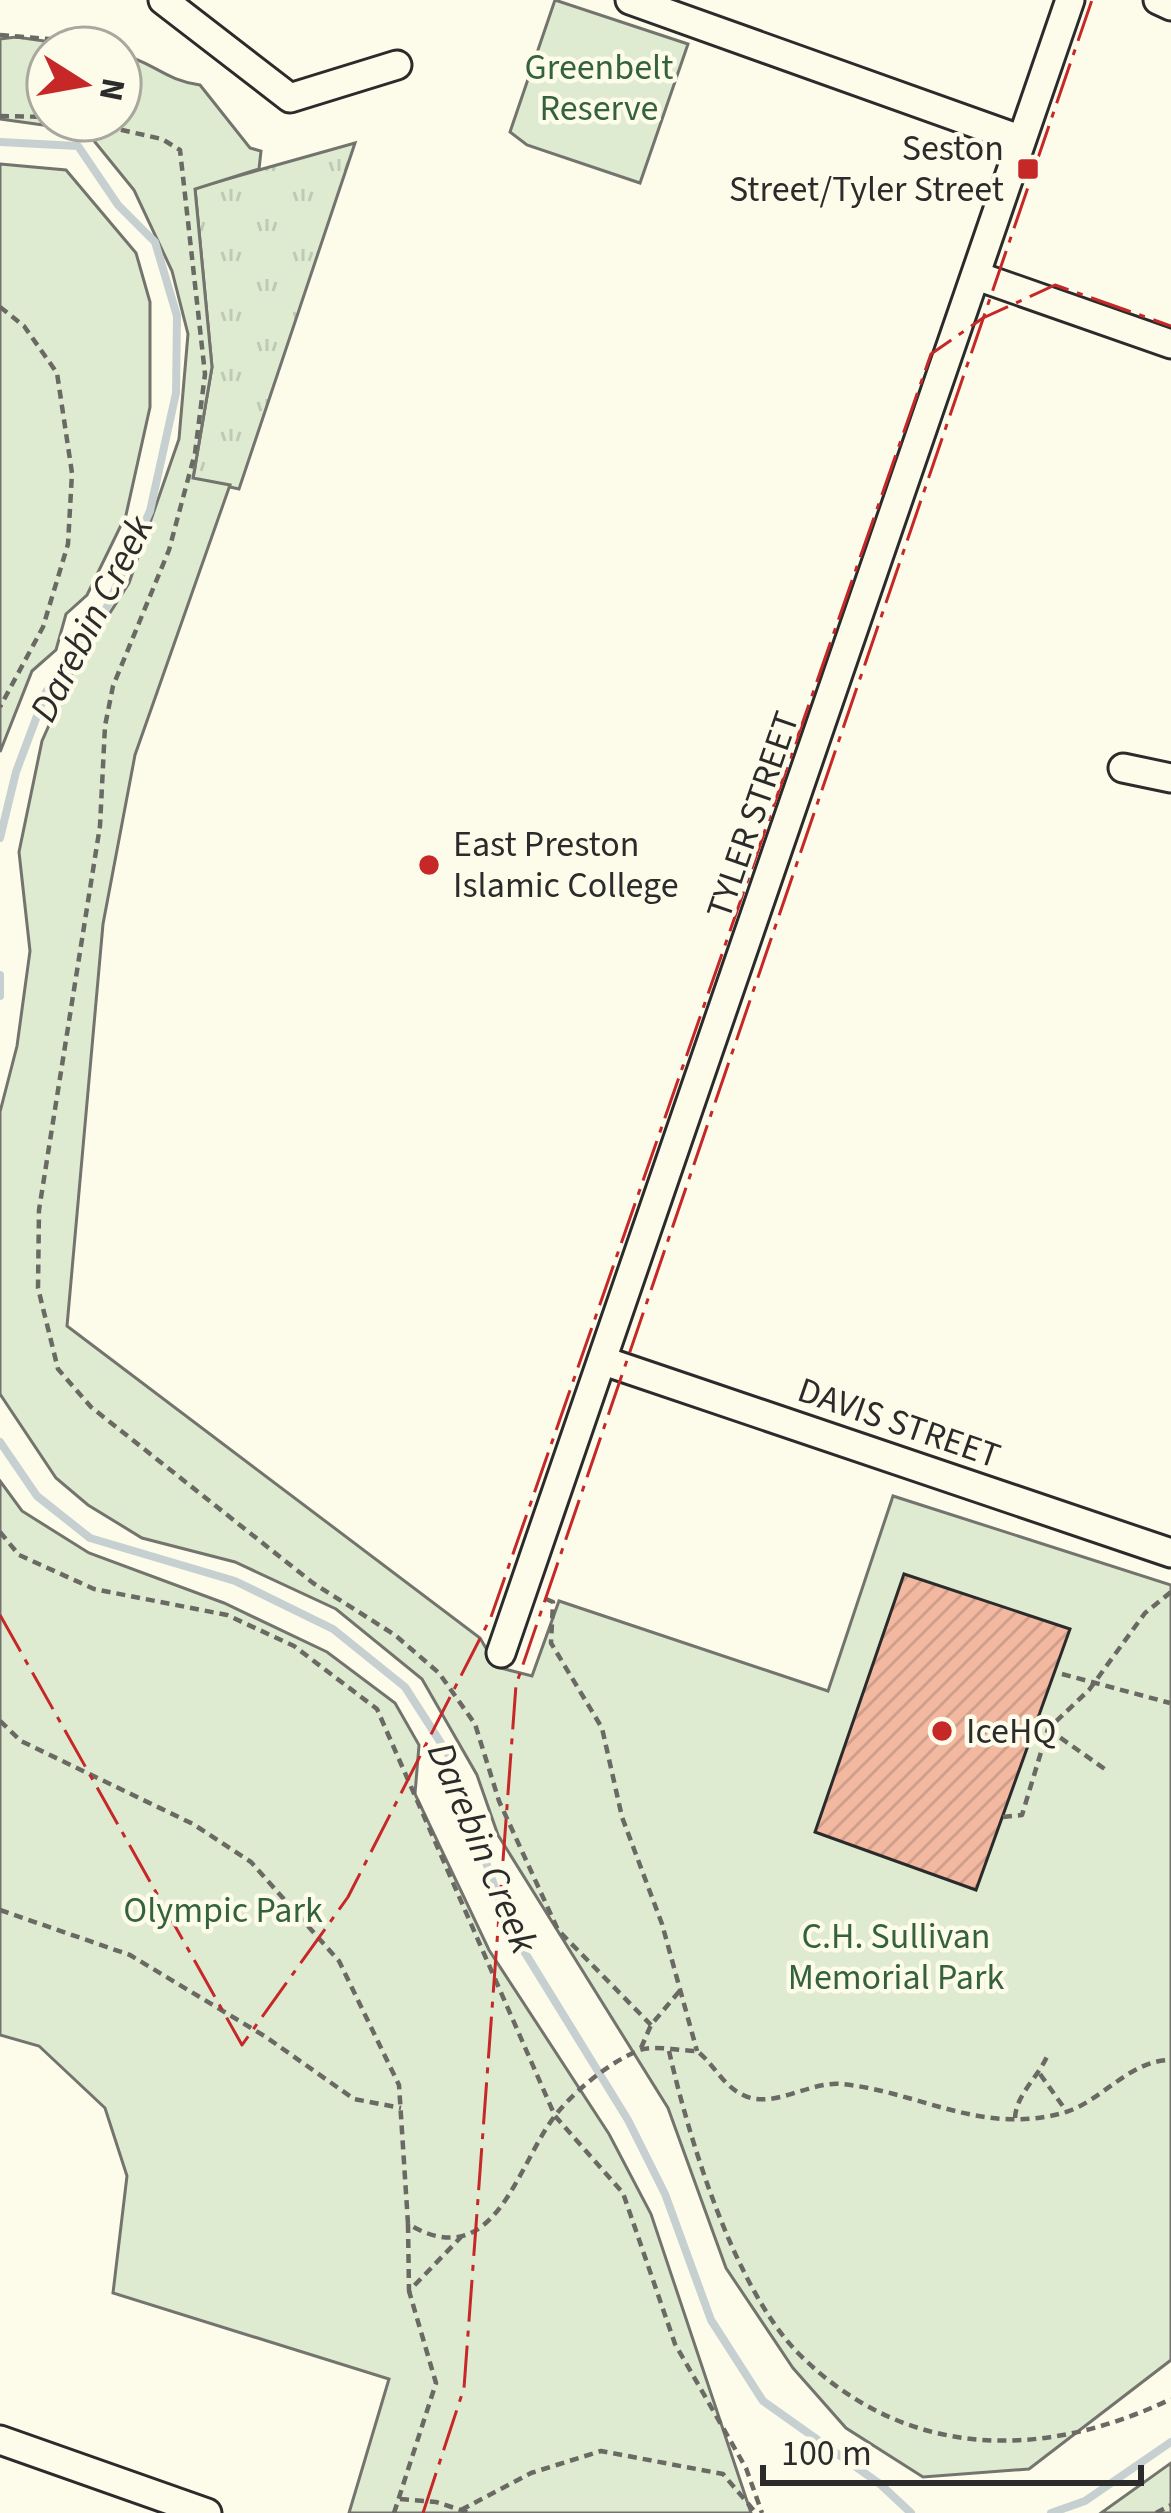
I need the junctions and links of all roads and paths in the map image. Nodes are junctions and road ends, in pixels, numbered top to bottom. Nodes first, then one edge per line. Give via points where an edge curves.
1 (163, 0) edge
2 (630, 0) edge
3 (1070, 0) edge
4 (1158, 0) edge
5 (1171, 6) edge
6 (681, 8) edge
7 (397, 65) dead end
8 (144, 135) edge
9 (1019, 140) junction
10 (976, 275) junction
11 (0, 307) edge
12 (1171, 344) edge
13 (0, 706) edge
14 (1123, 768) dead end
15 (1171, 778) edge
16 (604, 1361) junction
17 (0, 1532) edge
18 (1171, 1553) edge
19 (525, 1589) junction
20 (1171, 1592) edge
21 (501, 1653) dead end
22 (1062, 1674) dead end
23 (1094, 1683) junction
24 (1170, 1703) edge
25 (0, 1721) edge
26 (1048, 1729) junction
27 (1109, 1772) dead end
28 (1003, 1817) dead end
29 (0, 1910) edge
30 (682, 1988) junction
31 (651, 2025) junction
32 (640, 2050) junction
33 (670, 2050) junction
34 (697, 2051) junction
35 (1048, 2054) dead end
36 (1171, 2060) edge
37 (1040, 2074) junction
38 (401, 2108) junction
39 (1067, 2112) junction
40 (555, 2116) junction
41 (1015, 2118) junction
42 (408, 2224) junction
43 (461, 2237) junction
44 (410, 2291) junction
45 (1171, 2399) edge
46 (0, 2440) edge
47 (400, 2500) junction
48 (1171, 2505) edge
49 (461, 2510) edge
50 (207, 2513) edge
51 (394, 2513) edge
52 (470, 2513) edge
53 (759, 2513) edge
54 (1156, 2513) edge

1 - 7 street via 290,98
2 - 6 street
3 - 9 street, TYLER STREET
4 - 5 street
6 - 9 street
8 - 31 path via 180,150 205,374 170,550 113,686 105,727 100,826 39,1210 38,1288 58,1369 92,1406 439,1673 475,1724 499,1801 558,1930
9 - 10 street, TYLER STREET
10 - 12 street
10 - 16 street, TYLER STREET
11 - 13 path via 57,373 72,473 68,544 43,627
14 - 15 street
16 - 18 street, DAVIS STREET
16 - 19 street, TYLER STREET
17 - 40 path via 19,1556 94,1589 244,1622 295,1646 377,1709
19 - 21 street, TYLER STREET
19 - 30 path via 553,1602 551,1643 602,1728 622,1817
20 - 23 path via 1145,1613
22 - 23 path
23 - 24 path
23 - 26 path
25 - 38 path via 21,1741 194,1825 251,1862 339,1961 399,2085
26 - 27 path
26 - 28 path via 1022,1815
29 - 38 path via 130,1955 354,2099
30 - 31 path
30 - 34 path
31 - 32 path
32 - 33 path
32 - 40 path via 582,2087
33 - 34 path
33 - 45 path via 701,2173 749,2278 797,2352 870,2408 924,2434 997,2442 1060,2438
34 - 41 path via 745,2096 769,2099 838,2084 953,2115
35 - 37 path
36 - 39 path via 1154,2060
37 - 39 path
37 - 41 path via 1016,2103
38 - 42 path
39 - 41 path
40 - 43 path via 515,2191
40 - 53 path via 623,2193 675,2344 746,2468
42 - 43 path
42 - 44 path
43 - 44 path
44 - 47 path via 436,2383
46 - 50 street
47 - 49 path
47 - 51 path
48 - 54 path
49 - 52 path
49 - 53 path via 531,2473 601,2451 723,2474

